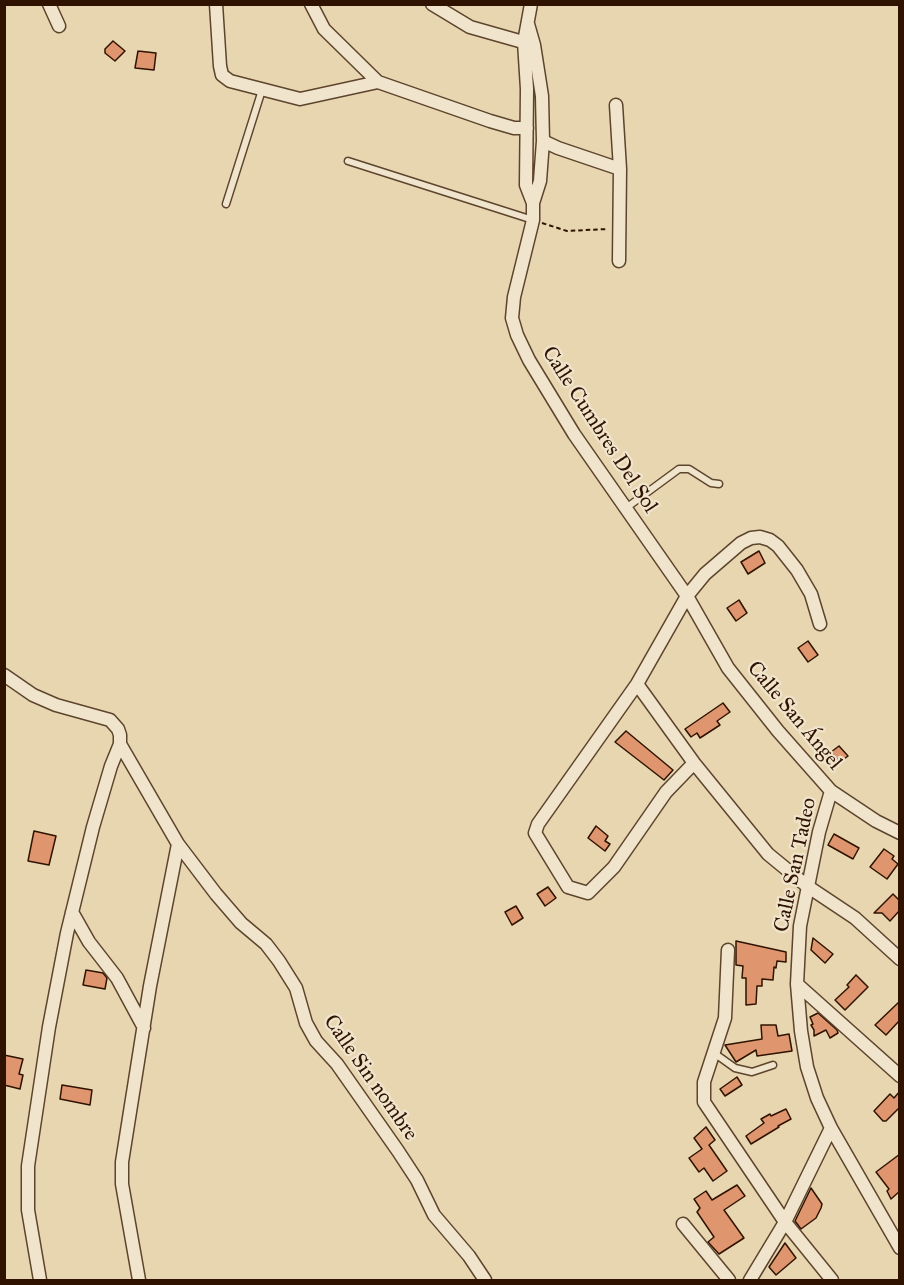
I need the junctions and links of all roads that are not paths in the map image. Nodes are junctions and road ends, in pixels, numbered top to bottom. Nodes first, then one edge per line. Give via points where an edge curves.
1 (49, 4) edge
2 (216, 4) edge
3 (311, 4) edge
4 (432, 4) edge
5 (531, 4) edge
6 (58, 26) dead end
7 (529, 43) junction
8 (378, 82) junction
9 (262, 90) junction
10 (616, 105) dead end
11 (527, 128) junction
12 (543, 141) junction
13 (348, 161) dead end
14 (620, 169) junction
15 (533, 203) junction
16 (226, 204) dead end
17 (533, 220) junction
18 (620, 261) dead end
19 (719, 484) dead end
20 (626, 508) junction
21 (687, 596) junction
22 (820, 624) dead end
23 (6, 676) edge
24 (637, 684) junction
25 (4, 691) edge
26 (120, 744) junction
27 (694, 763) junction
28 (831, 790) junction
29 (900, 833) edge
30 (178, 844) junction
31 (807, 885) junction
32 (72, 912) junction
33 (728, 950) dead end
34 (900, 959) edge
35 (797, 984) junction
36 (144, 1028) junction
37 (714, 1053) junction
38 (773, 1065) dead end
39 (900, 1076) edge
40 (831, 1128) junction
41 (785, 1222) junction
42 (683, 1224) dead end
43 (900, 1248) edge
44 (40, 1281) edge
45 (139, 1281) edge
46 (485, 1281) edge
47 (729, 1281) edge
48 (750, 1281) edge
49 (832, 1281) edge

1 - 6 street
2 - 9 street via 222,75
3 - 8 street via 324,29
4 - 7 street via 470,27
5 - 7 street, Calle Cumbres Del Sol
7 - 11 street, Calle Cumbres Del Sol
7 - 12 street, Calle Cumbres Del Sol via 542,96
8 - 9 street via 300,99
8 - 11 street via 490,121
9 - 16 lane
10 - 14 street
11 - 15 street, Calle Cumbres Del Sol via 526,185
12 - 14 street
12 - 15 street, Calle Cumbres Del Sol via 540,181
13 - 17 lane
14 - 18 street
15 - 17 street, Calle Cumbres Del Sol
17 - 20 street, Calle Cumbres Del Sol via 514,297 512,318 517,334 574,434
19 - 20 lane via 689,469 679,469
20 - 21 street, Calle Cumbres Del Sol
21 - 22 street via 724,556 741,543 760,537 778,546 797,570 811,594
21 - 24 street
21 - 28 street, Calle San Ángel via 728,668
23 - 25 street
23 - 26 street, Calle Sin nombre via 48,702 110,720 118,729
24 - 27 street
24 - 27 street via 535,832 568,887 588,893 614,867 666,792
26 - 30 street, Calle Sin nombre
26 - 32 street via 93,827
27 - 31 street via 768,854
28 - 29 street, Calle San Ángel
28 - 31 street, Calle San Tadeo
30 - 36 street
30 - 46 street, Calle Sin nombre via 216,894 279,961 296,988 306,1023 316,1041 337,1064 417,1180 434,1215 470,1256
31 - 34 street via 855,918
31 - 35 street, Calle San Tadeo
32 - 36 street via 117,978
32 - 44 street via 49,1027 28,1166 28,1210
33 - 37 street via 725,1018
35 - 39 street
35 - 40 street, Calle San Tadeo via 807,1067
36 - 45 street via 123,1162
37 - 38 lane via 735,1068 752,1072
37 - 41 street via 704,1083 709,1113
40 - 41 street
40 - 43 street, Calle San Tadeo
41 - 48 street
41 - 49 street
42 - 47 street

